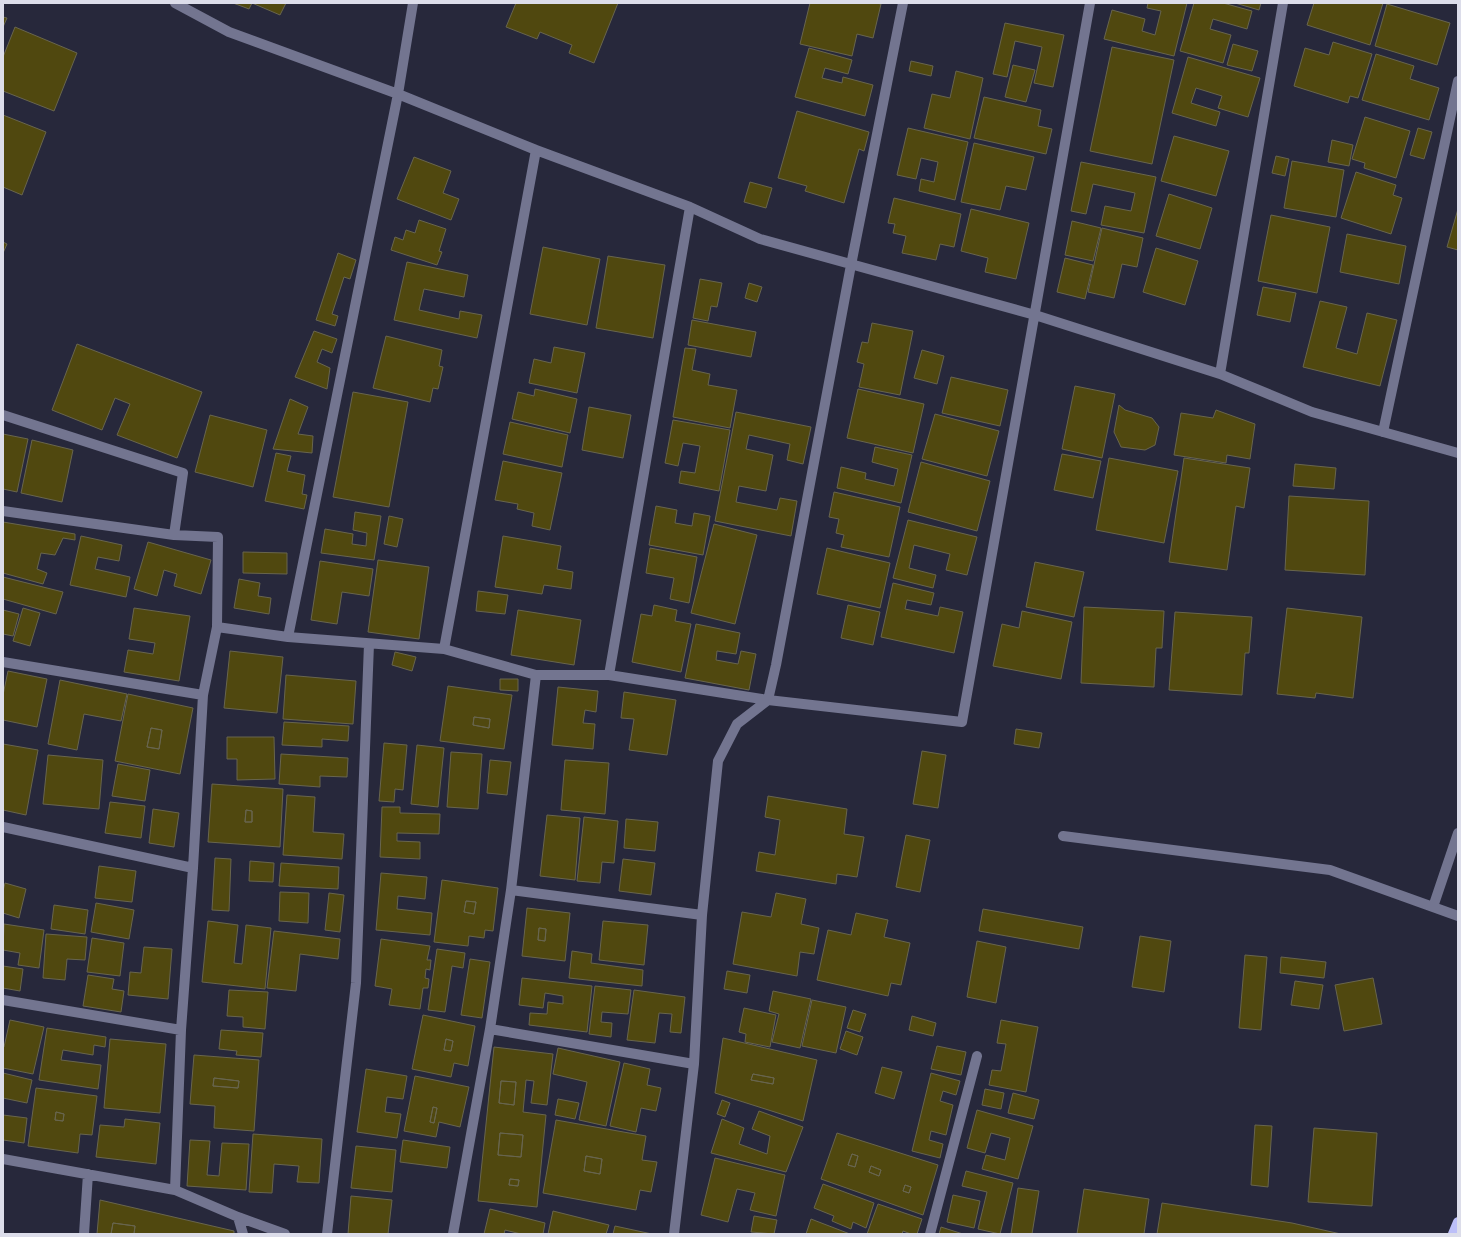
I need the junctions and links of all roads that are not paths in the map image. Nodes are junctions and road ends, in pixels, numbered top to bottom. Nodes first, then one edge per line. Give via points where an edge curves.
1 (175, 3) edge
2 (413, 3) edge
3 (903, 3) edge
4 (1090, 3) edge
5 (1283, 3) edge
6 (1458, 81) edge
7 (398, 94) junction
8 (536, 150) junction
9 (690, 207) junction
10 (851, 265) junction
11 (1035, 315) junction
12 (1220, 374) junction
13 (3, 415) edge
14 (1383, 432) junction
15 (1458, 453) edge
16 (3, 511) edge
17 (174, 535) junction
18 (217, 627) junction
19 (288, 637) junction
20 (369, 644) junction
21 (444, 649) junction
22 (3, 662) edge
23 (609, 674) junction
24 (536, 675) junction
25 (203, 695) junction
26 (768, 700) junction
27 (3, 827) edge
28 (1458, 833) edge
29 (1063, 836) dead end
30 (193, 868) junction
31 (511, 890) junction
32 (1433, 907) junction
33 (702, 915) junction
34 (1458, 916) edge
35 (3, 1000) edge
36 (490, 1029) junction
37 (181, 1030) junction
38 (977, 1056) dead end
39 (694, 1064) junction
40 (3, 1159) edge
41 (88, 1174) junction
42 (176, 1190) junction
43 (238, 1217) junction
44 (1458, 1222) edge
45 (84, 1234) edge
46 (243, 1234) edge
47 (285, 1234) edge
48 (327, 1234) edge
49 (453, 1234) edge
50 (674, 1234) edge
51 (930, 1234) edge
52 (1452, 1234) edge

1 - 7 street via 229,32
2 - 7 street
3 - 10 street
4 - 11 street
5 - 12 street
6 - 14 street
7 - 8 street
7 - 19 street
8 - 9 street
8 - 21 street
9 - 10 street via 760,239
9 - 23 street
10 - 11 street
10 - 26 street
11 - 12 street
11 - 26 street via 962,722
12 - 14 street via 1312,412
13 - 17 street via 183,473
14 - 15 street
16 - 17 street
17 - 18 street via 218,537
18 - 19 street
18 - 25 street
19 - 20 street
20 - 21 street
20 - 48 street via 356,983
21 - 24 street
22 - 25 street
23 - 24 street
23 - 26 street
24 - 31 street
25 - 30 street
26 - 33 street via 737,724 718,761
27 - 30 street
28 - 32 street
29 - 32 street via 1330,870
30 - 37 street
31 - 33 street
31 - 36 street
32 - 34 street
33 - 39 street
35 - 37 street
36 - 39 street
36 - 49 street
37 - 42 street
38 - 51 street
39 - 50 street
40 - 41 street
41 - 42 street
41 - 45 street
42 - 43 street
43 - 46 street
43 - 47 street
44 - 52 main road

